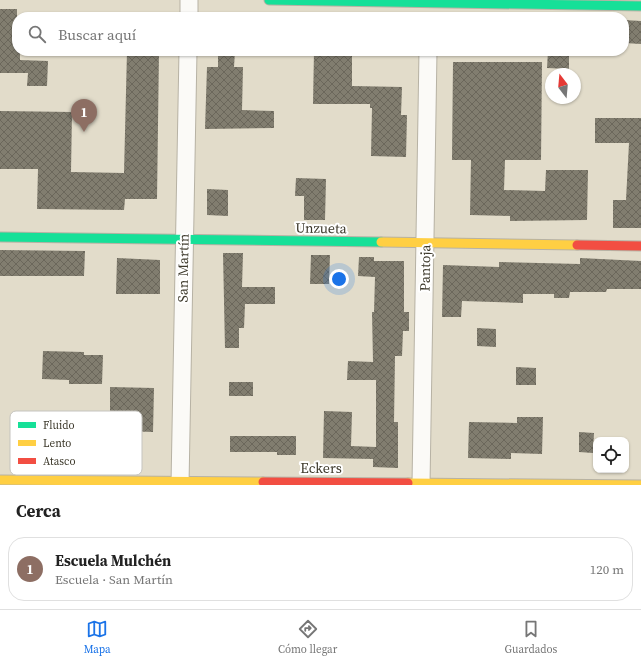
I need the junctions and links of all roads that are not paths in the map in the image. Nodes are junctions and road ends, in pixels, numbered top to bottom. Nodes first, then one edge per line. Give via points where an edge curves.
1 (189, 0) edge
2 (269, 0) edge
3 (641, 6) edge
4 (429, 7) edge
5 (189, 12) edge
6 (188, 56) edge
7 (428, 56) edge
8 (0, 237) edge
9 (184, 240) junction
10 (426, 243) junction
11 (641, 246) edge
12 (0, 480) edge
13 (180, 483) edge
14 (421, 484) edge
15 (641, 485) edge

1 - 5 street
2 - 4 street
3 - 4 street
6 - 9 street, San Martín
7 - 10 street, Pantoja
8 - 9 street, Unzueta
9 - 10 street, Unzueta
9 - 13 street, San Martín
10 - 11 street, Unzueta
10 - 14 street, Pantoja
12 - 13 street, Eckers
13 - 14 street, Eckers
14 - 15 street, Eckers

